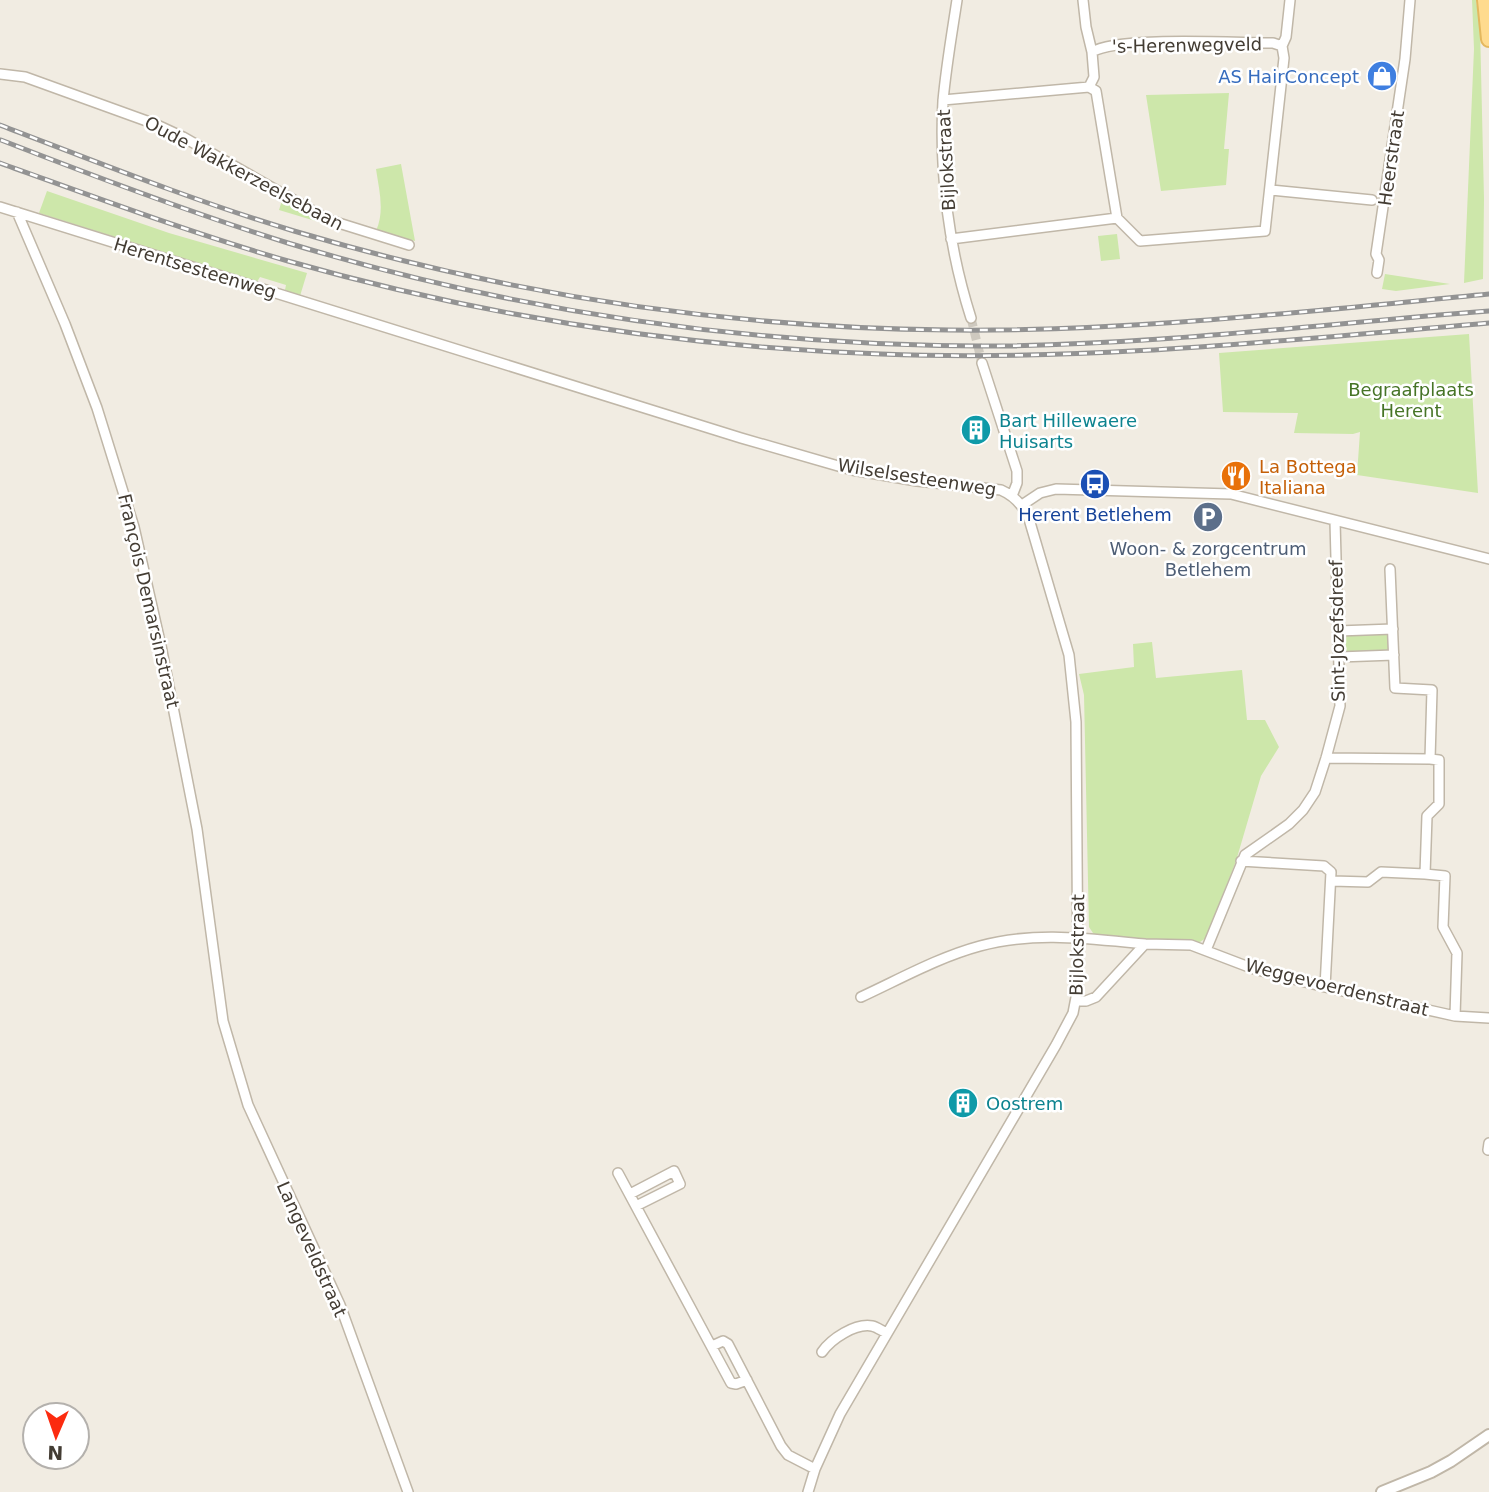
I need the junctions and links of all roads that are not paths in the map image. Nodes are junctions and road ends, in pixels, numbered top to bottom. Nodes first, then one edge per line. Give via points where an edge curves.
1 (957, 0) edge
2 (1083, 0) edge
3 (1290, 0) edge
4 (1410, 0) edge
5 (1485, 0) edge
6 (1489, 39) edge
7 (1282, 47) junction
8 (1092, 52) junction
9 (0, 74) edge
10 (1089, 87) junction
11 (943, 100) junction
12 (1271, 190) junction
13 (1372, 200) dead end
14 (0, 207) edge
15 (17, 212) junction
16 (1116, 218) junction
17 (951, 239) junction
18 (409, 245) dead end
19 (1377, 273) dead end
20 (971, 318) tunnel mouth
21 (390, 329) joint
22 (982, 363) tunnel mouth
23 (1012, 496) junction
24 (1022, 505) junction
25 (1335, 522) junction
26 (1489, 559) edge
27 (1390, 569) dead end
28 (1393, 629) junction
29 (1338, 631) junction
30 (1394, 655) junction
31 (1339, 657) junction
32 (1326, 758) junction
33 (1430, 760) junction
34 (1241, 861) junction
35 (1425, 874) junction
36 (1332, 881) junction
37 (1078, 937) junction
38 (1145, 944) junction
39 (1206, 950) junction
40 (1325, 987) junction
41 (862, 997) dead end
42 (1076, 1001) junction
43 (221, 1005) joint
44 (1455, 1016) junction
45 (1489, 1018) edge
46 (1489, 1143) edge
47 (1488, 1150) edge
48 (618, 1172) dead end
49 (630, 1194) junction
50 (636, 1206) junction
51 (887, 1333) junction
52 (712, 1346) junction
53 (822, 1352) dead end
54 (747, 1380) junction
55 (1489, 1435) edge
56 (815, 1469) junction
57 (408, 1492) edge
58 (808, 1492) edge
59 (1382, 1492) edge

1 - 11 street, Bijlokstraat
2 - 8 street, 's-Herenwegveld
3 - 7 street, 's-Herenwegveld
4 - 19 street, Heerstraat
5 - 6 main road
7 - 8 street, 's-Herenwegveld via 1273,43 1142,43 1100,47
7 - 12 street, 's-Herenwegveld
8 - 10 street, 's-Herenwegveld via 1094,78
9 - 18 street, Oude Wakkerzeelsebaan via 25,77 155,124 328,220
10 - 11 street
10 - 16 street, 's-Herenwegveld via 1096,91
11 - 17 street, Bijlokstraat
12 - 13 street
12 - 16 street, 's-Herenwegveld via 1265,231 1255,234 1140,241
14 - 15 street, Herentsesteenweg
15 - 21 street, Herentsesteenweg
15 - 43 street, François Demarsinstraat via 97,408 134,527 197,829
16 - 17 street
17 - 20 street, Bijlokstraat
21 - 23 street, Wilselsesteenweg via 852,470 993,488
22 - 23 street via 1017,471
23 - 24 street, Wilselsesteenweg
24 - 25 street via 1056,489 1206,492 1250,498
24 - 37 street, Bijlokstraat via 1073,677
25 - 26 street
25 - 29 street, Sint-Jozefsdreef
27 - 28 street
28 - 29 street
28 - 30 street
29 - 31 street, Sint-Jozefsdreef
30 - 31 street
30 - 33 street via 1395,688 1432,690
31 - 32 street, Sint-Jozefsdreef via 1340,706
32 - 33 street
32 - 34 street, Sint-Jozefsdreef via 1315,792 1303,810
33 - 35 street via 1440,760 1439,804 1427,816
34 - 36 street via 1324,866
34 - 39 street, Sint-Jozefsdreef
35 - 36 street via 1381,872 1368,882
35 - 44 street via 1445,876 1443,927 1457,953
36 - 40 street
37 - 38 street, Weggevoerdenstraat
37 - 41 street, Weggevoerdenstraat via 983,945
37 - 42 street, Bijlokstraat
38 - 39 street, Weggevoerdenstraat
38 - 42 street via 1096,998
39 - 40 street, Weggevoerdenstraat via 1254,969
40 - 44 street, Weggevoerdenstraat
42 - 51 street, Bijlokstraat via 1068,1024
43 - 57 street, Langeveldstraat via 248,1105 340,1305
44 - 45 street, Weggevoerdenstraat
46 - 47 street
48 - 49 street
49 - 50 street
49 - 50 street via 674,1171 680,1184
50 - 52 street
51 - 53 street via 874,1326 856,1328
51 - 56 street, Bijlokstraat via 840,1414
52 - 54 street via 731,1383
52 - 54 street via 723,1341 728,1344
54 - 56 street via 781,1446 788,1455
55 - 59 street via 1441,1467
56 - 58 street, Bijlokstraat

